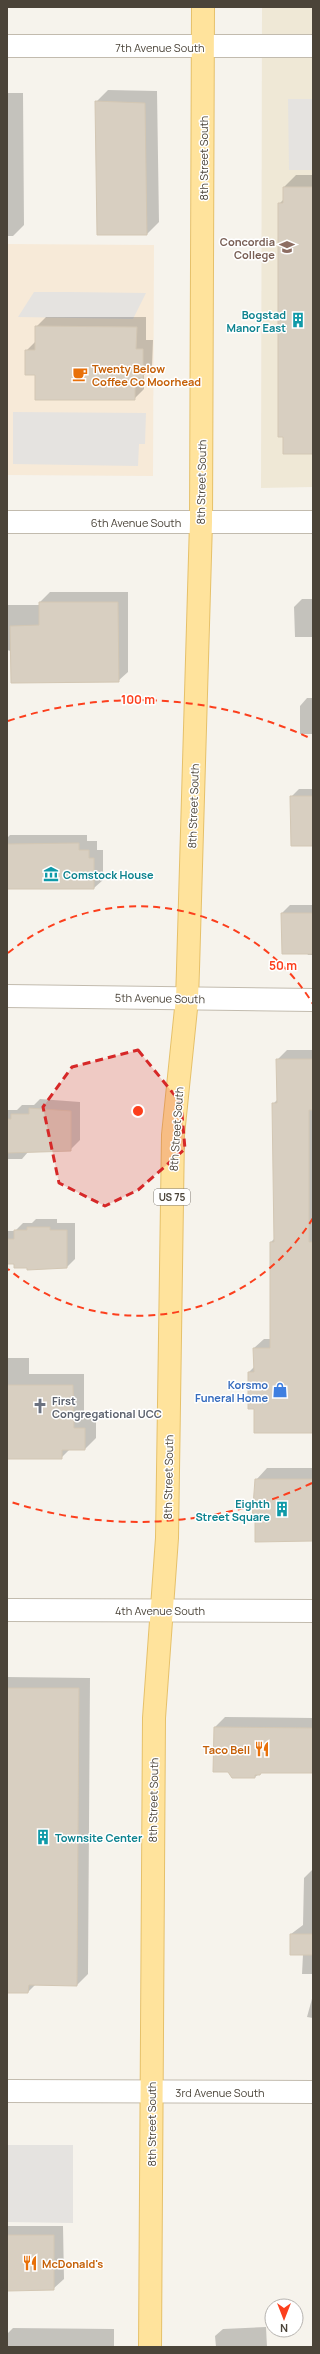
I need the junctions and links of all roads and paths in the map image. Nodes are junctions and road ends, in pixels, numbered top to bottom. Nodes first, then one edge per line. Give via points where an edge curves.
1 (203, 7) edge
2 (7, 46) edge
3 (313, 46) edge
4 (204, 48) junction
5 (7, 522) edge
6 (201, 522) junction
7 (313, 522) edge
8 (7, 996) edge
9 (187, 999) junction
10 (313, 1000) edge
11 (7, 1610) edge
12 (163, 1610) junction
13 (313, 1611) edge
14 (7, 2091) edge
15 (151, 2092) junction
16 (313, 2092) edge
17 (150, 2347) edge

1 - 4 main road, 8th Street South / US 75
2 - 4 street, 7th Avenue South
3 - 4 street, 7th Avenue South
4 - 6 main road, 8th Street South / US 75
5 - 6 street, 6th Avenue South
6 - 7 street, 6th Avenue South
6 - 9 main road, 8th Street South / US 75
8 - 9 street, 5th Avenue South
9 - 10 street, 5th Avenue South
9 - 12 main road, 8th Street South / US 75 via 173,1135 167,1538
11 - 12 street, 4th Avenue South
12 - 13 street, 4th Avenue South
12 - 15 main road, 8th Street South / US 75 via 154,1734
14 - 15 street, 3rd Avenue South
15 - 16 street, 3rd Avenue South
15 - 17 main road, 8th Street South / US 75

